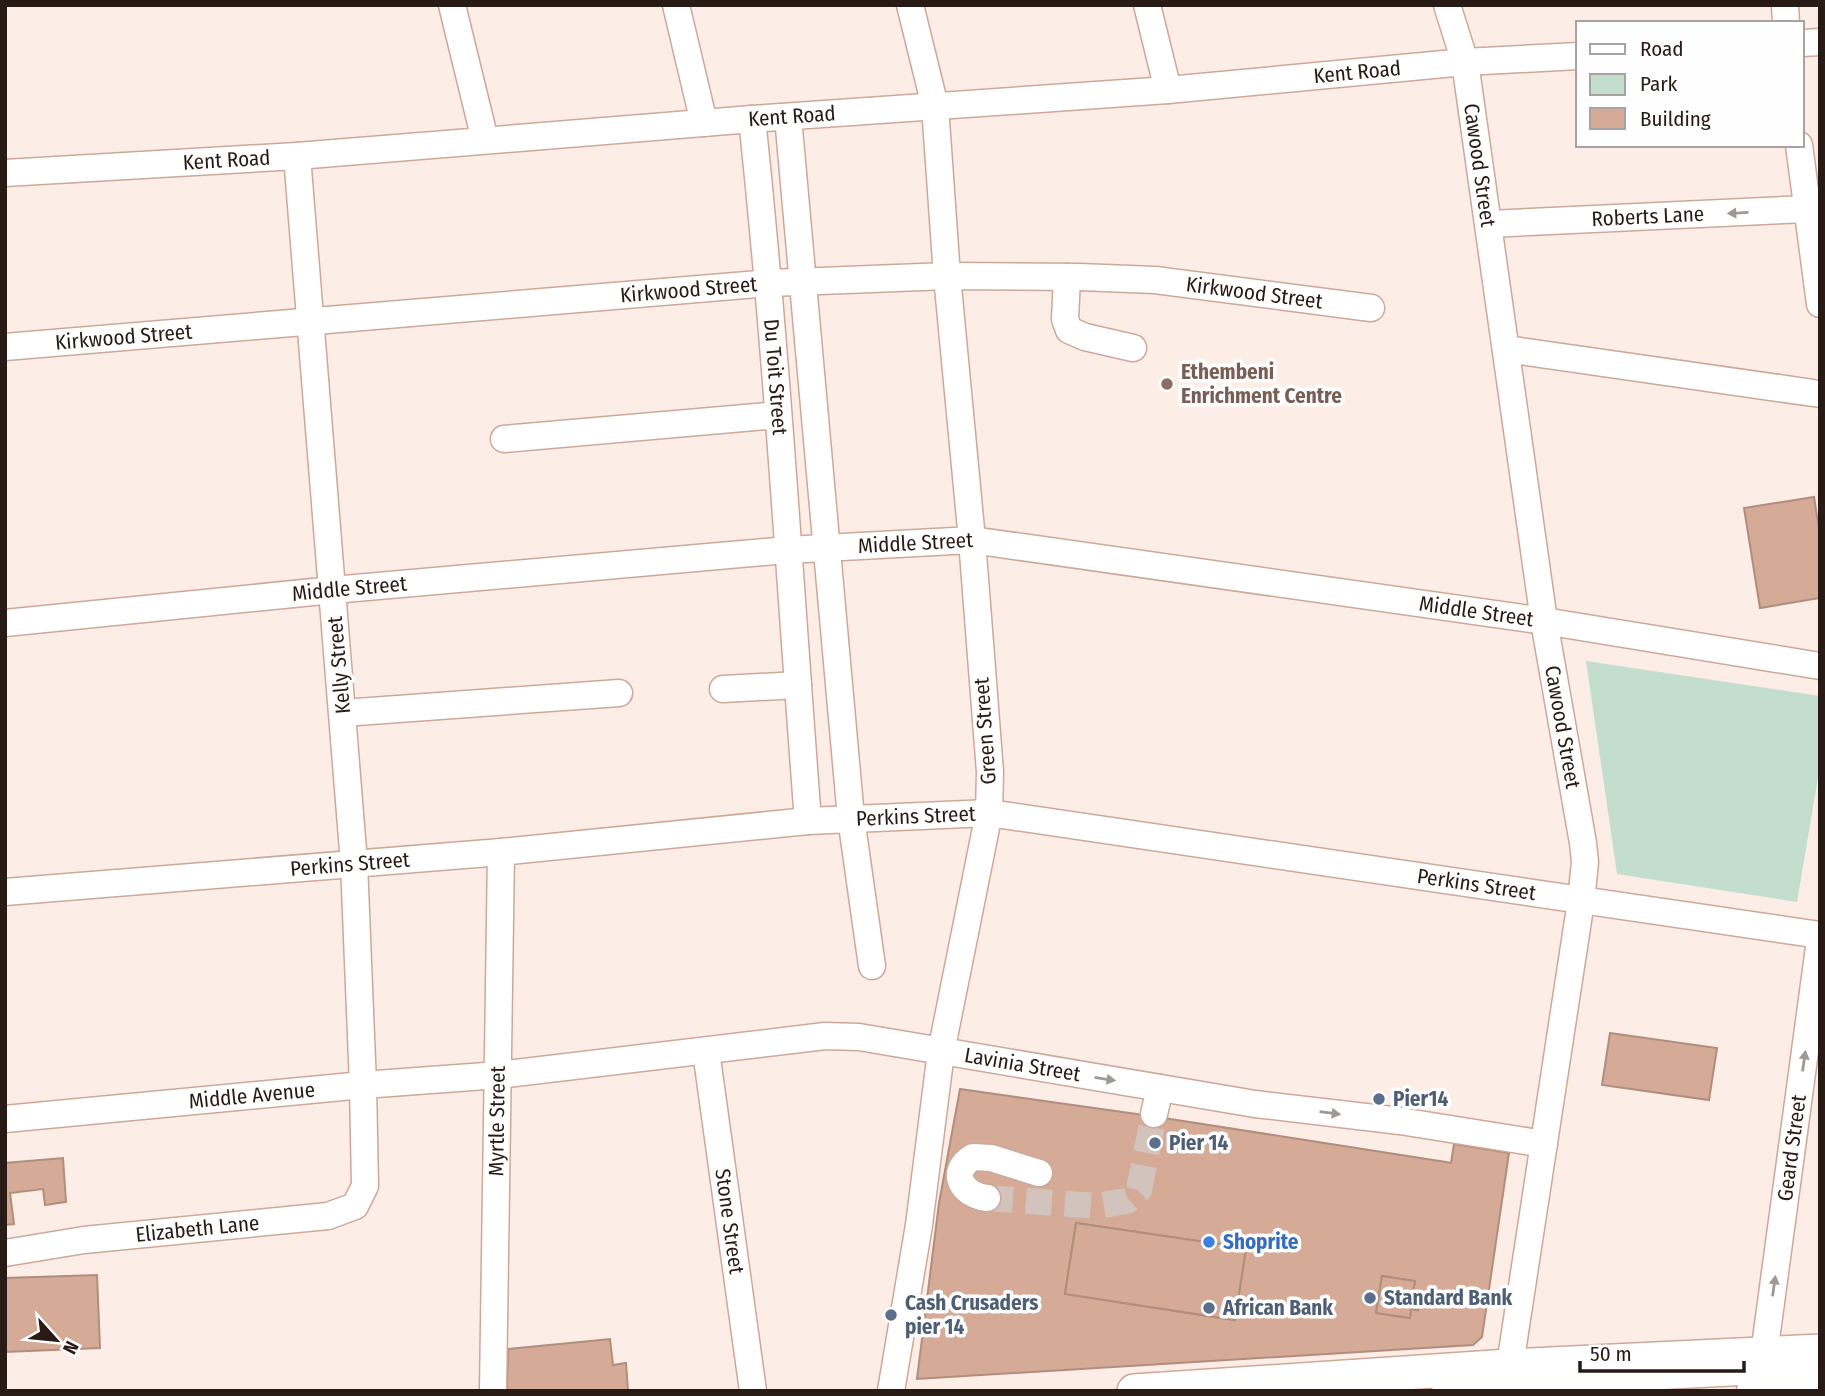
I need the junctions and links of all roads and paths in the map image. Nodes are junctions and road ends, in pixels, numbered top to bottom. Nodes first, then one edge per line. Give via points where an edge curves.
1 (452, 5) edge
2 (676, 5) edge
3 (910, 5) edge
4 (1147, 5) edge
5 (1447, 5) edge
6 (1576, 56) edge
7 (1465, 62) junction
8 (1168, 90) junction
9 (935, 106) junction
10 (788, 117) junction
11 (752, 119) junction
12 (704, 123) junction
13 (485, 140) junction
14 (297, 156) junction
15 (1806, 156) edge
16 (5, 173) edge
17 (1806, 209) junction
18 (1489, 224) junction
19 (947, 276) junction
20 (1067, 277) junction
21 (803, 281) junction
22 (770, 283) junction
23 (1820, 304) edge
24 (1371, 308) dead end
25 (309, 321) junction
26 (5, 347) edge
27 (1133, 348) dead end
28 (1506, 349) junction
29 (1820, 394) edge
30 (778, 415) junction
31 (504, 439) dead end
32 (972, 540) junction
33 (827, 548) junction
34 (787, 550) junction
35 (333, 590) junction
36 (1544, 621) junction
37 (5, 623) edge
38 (1820, 666) edge
39 (798, 685) junction
40 (723, 689) dead end
41 (619, 693) dead end
42 (343, 713) junction
43 (989, 813) junction
44 (851, 818) junction
45 (808, 821) junction
46 (501, 852) junction
47 (354, 863) junction
48 (5, 892) edge
49 (1581, 901) junction
50 (1820, 935) edge
51 (1820, 940) edge
52 (872, 966) dead end
53 (706, 1051) junction
54 (941, 1052) junction
55 (499, 1075) junction
56 (363, 1085) junction
57 (1160, 1088) junction
58 (1154, 1114) tunnel mouth
59 (5, 1119) edge
60 (1544, 1144) junction
61 (1039, 1173) dead end
62 (365, 1174) joint
63 (987, 1198) tunnel mouth
64 (5, 1253) edge
65 (1820, 1351) edge
66 (1764, 1354) junction
67 (1820, 1368) edge
68 (1507, 1380) edge
69 (1820, 1387) edge
70 (493, 1391) edge
71 (753, 1391) edge
72 (891, 1391) edge
73 (1134, 1391) edge
74 (1359, 1391) edge
75 (1750, 1391) edge

1 - 13 street
2 - 12 street
3 - 9 street, Green Street
4 - 8 street
5 - 7 street, Cawood Street
6 - 7 street, Kent Road
7 - 8 street, Kent Road
7 - 18 street, Cawood Street
8 - 9 street, Kent Road
9 - 10 street, Kent Road
9 - 19 street, Green Street
10 - 11 street, Kent Road
10 - 21 street
11 - 12 street, Kent Road
11 - 22 street, Du Toit Street
12 - 13 street, Kent Road
13 - 14 street, Kent Road
14 - 16 street, Kent Road
14 - 25 street, Kelly Street
15 - 17 street
17 -> 18 street, Roberts Lane
17 - 23 street
18 - 28 street, Cawood Street
19 - 20 street, Kirkwood Street
19 - 21 street, Kirkwood Street
19 - 32 street, Green Street
20 - 24 street, Kirkwood Street via 1154,281
20 - 27 street via 1065,319 1069,330
21 - 22 street, Kirkwood Street
21 - 33 street
22 - 25 street, Kirkwood Street
22 - 30 street, Du Toit Street
25 - 26 street, Kirkwood Street
25 - 35 street, Kelly Street
28 - 29 street
28 - 36 street, Cawood Street
30 - 31 street
30 - 34 street, Du Toit Street
32 - 33 street, Middle Street
32 - 36 street, Middle Street
32 - 43 street, Green Street via 990,772
33 - 34 street, Middle Street
33 - 44 street
34 - 35 street, Middle Street
34 - 39 street, Du Toit Street
35 - 37 street, Middle Street
35 - 42 street, Kelly Street
36 - 38 street, Middle Street
36 - 49 street, Cawood Street via 1583,843
39 - 40 street
39 - 45 street, Du Toit Street
41 - 42 street
42 - 47 street, Kelly Street
43 - 44 street, Perkins Street
43 - 49 street, Perkins Street
43 - 54 street, Green Street
44 - 45 street, Perkins Street
44 - 52 street
45 - 46 street, Perkins Street
46 - 47 street, Perkins Street
46 - 55 street, Myrtle Street
47 - 48 street, Perkins Street
47 - 56 street, Kelly Street
49 - 50 street, Perkins Street
49 - 60 street, Cawood Street
66 -> 51 street, Geard Street
53 - 54 street, Lavinia Street via 825,1036 859,1037
53 - 55 street, Lavinia Street
53 - 71 street, Stone Street
54 -> 57 street, Lavinia Street
54 - 72 street, Green Street
55 - 56 street, Middle Avenue
55 - 70 street, Myrtle Street
56 - 59 street, Middle Avenue
56 - 62 street, Kelly Street
57 - 58 street
57 -> 60 street, Lavinia Street
60 - 68 street, Cawood Street
61 - 63 street via 992,1158 973,1157 962,1167 962,1186 973,1196
62 - 64 street, Elizabeth Lane via 365,1186 355,1206 328,1216 84,1240
65 - 66 main road
66 - 68 main road
67 - 68 street
68 - 73 main road
68 - 74 street
69 - 75 street

